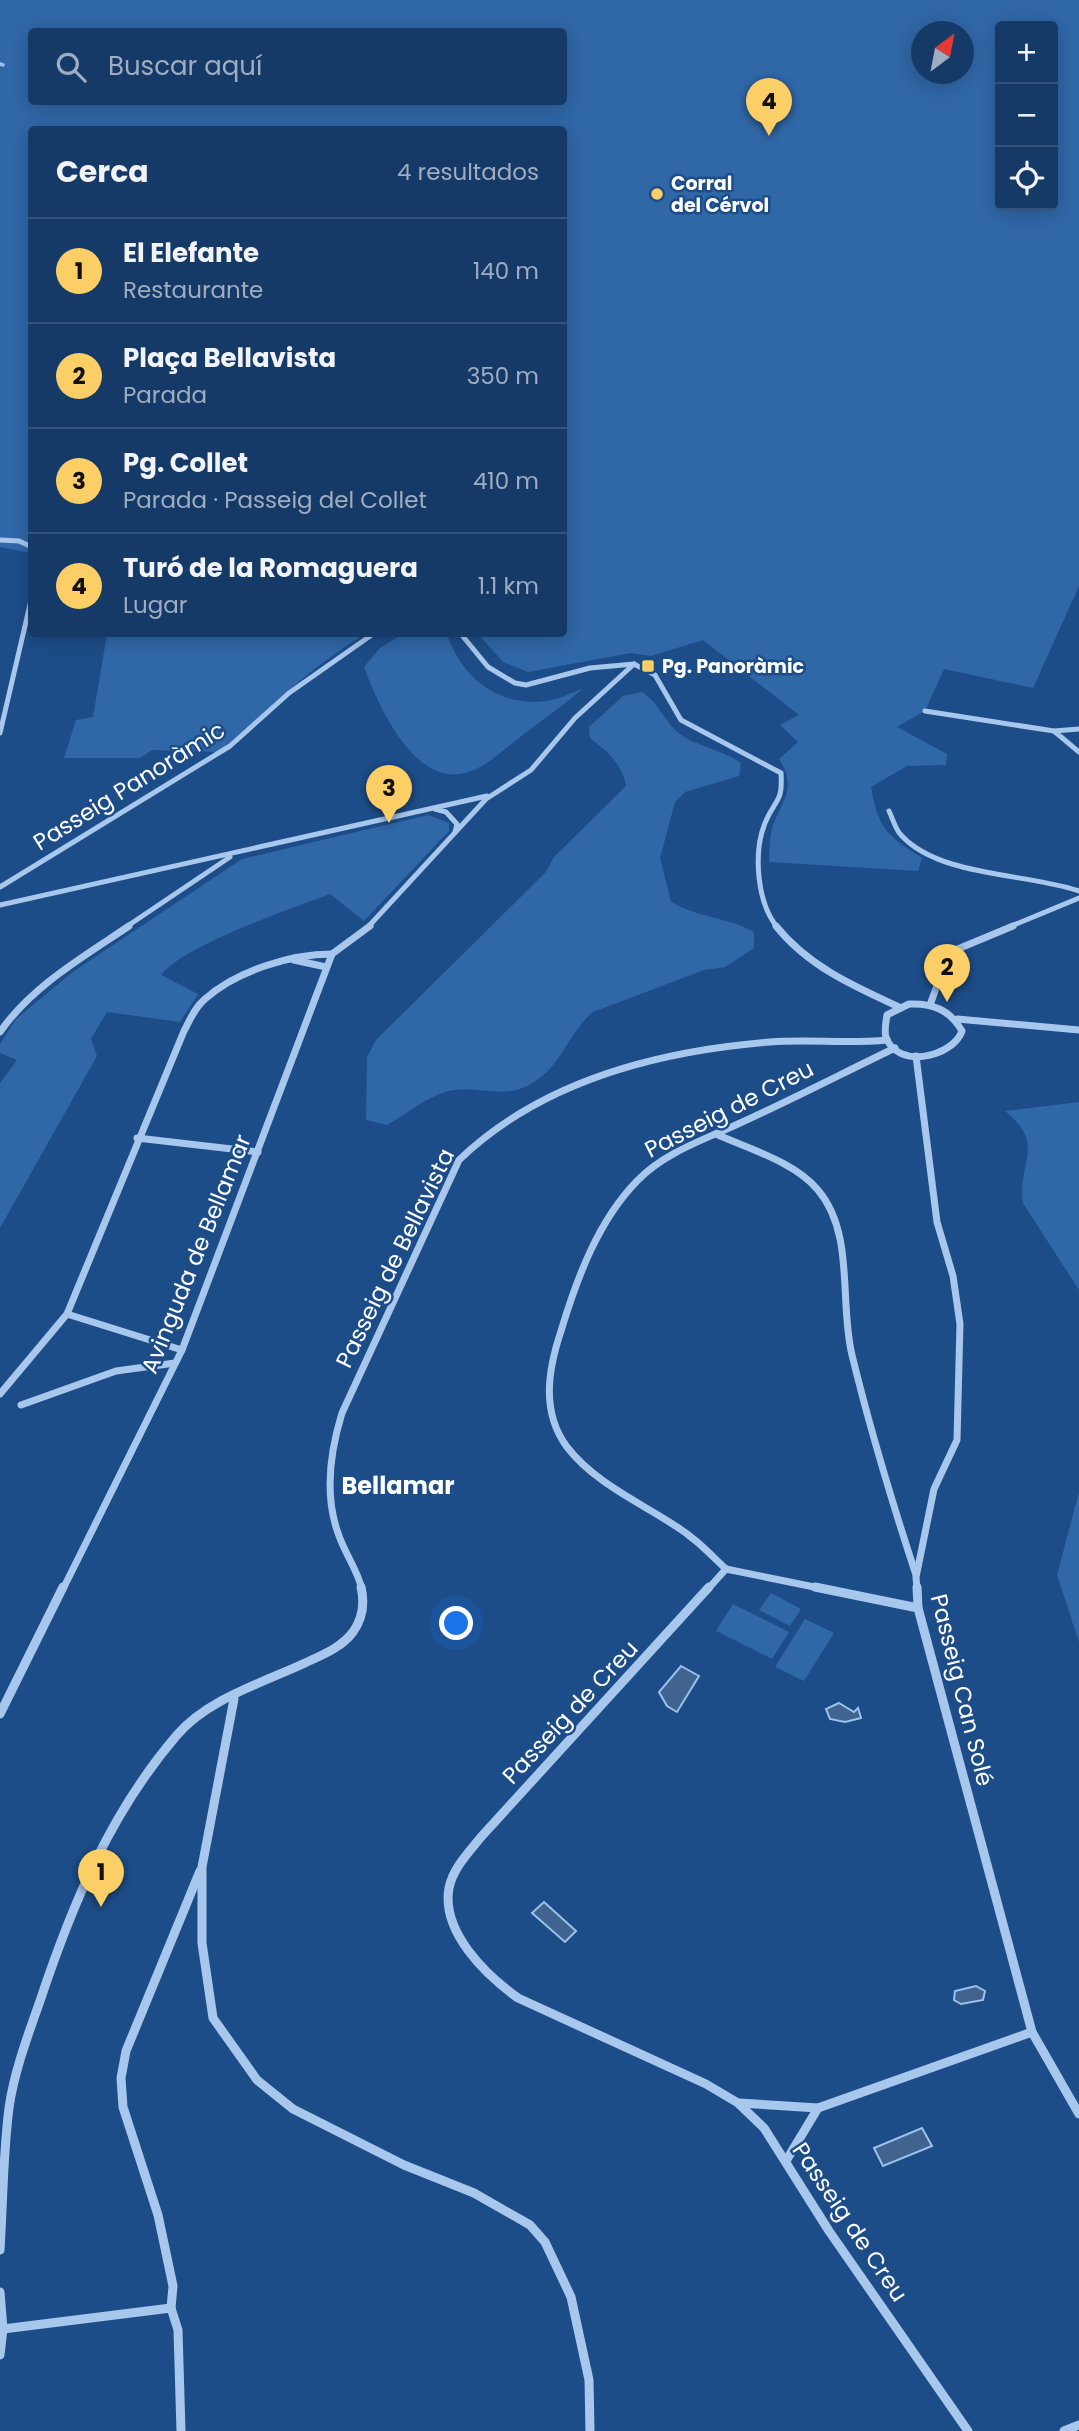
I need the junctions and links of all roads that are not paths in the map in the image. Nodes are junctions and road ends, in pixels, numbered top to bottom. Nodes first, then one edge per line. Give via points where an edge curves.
1 (0, 540) edge
2 (28, 546) edge
3 (28, 613) edge
4 (369, 637) edge
5 (463, 637) edge
6 (634, 664) junction
7 (925, 711) dead end
8 (1079, 729) edge
9 (1054, 732) junction
10 (0, 733) edge
11 (1079, 752) edge
12 (491, 795) junction
13 (428, 808) junction
14 (889, 811) dead end
15 (454, 834) junction
16 (234, 854) junction
17 (188, 864) junction
18 (204, 874) junction
19 (0, 887) edge
20 (1079, 891) edge
21 (1079, 898) edge
22 (0, 905) edge
23 (332, 954) junction
24 (290, 960) junction
25 (326, 967) junction
26 (930, 1005) junction
27 (899, 1007) junction
28 (957, 1019) junction
29 (1079, 1030) edge
30 (0, 1032) edge
31 (887, 1041) junction
32 (895, 1048) junction
33 (916, 1056) junction
34 (716, 1134) junction
35 (137, 1138) junction
36 (258, 1152) junction
37 (66, 1314) junction
38 (182, 1350) junction
39 (176, 1363) junction
40 (0, 1394) edge
41 (21, 1405) dead end
42 (726, 1569) junction
43 (916, 1577) junction
44 (918, 1608) junction
45 (234, 1699) junction
46 (0, 1714) edge
47 (202, 1867) junction
48 (1032, 2032) junction
49 (738, 2103) junction
50 (818, 2108) junction
51 (1079, 2114) edge
52 (786, 2161) junction
53 (0, 2250) edge
54 (0, 2292) edge
55 (171, 2308) junction
56 (3, 2329) junction
57 (0, 2355) edge
58 (1079, 2425) edge
59 (181, 2431) edge
60 (590, 2431) edge
61 (968, 2431) edge
62 (1064, 2431) edge

1 - 2 street
3 - 10 street
4 - 19 street, Passeig Panoràmic via 289,693 230,746
5 - 6 street via 486,668 514,685 602,666
6 - 12 street, Avinguda de Bellamar via 575,718 531,770
6 - 27 street via 655,675 681,720 781,772 782,795 765,825 759,871 765,911 795,949 820,970
7 - 9 street
8 - 9 street
9 - 11 street
12 - 13 street
12 - 15 street, Avinguda de Bellamar
13 - 15 street via 453,817 457,824
13 - 16 street
14 - 20 street via 901,838 914,850 959,865 1043,878
15 - 23 street, Avinguda de Bellamar via 378,918
16 - 17 street
16 - 18 street
17 - 18 street
17 - 22 street
18 - 30 street via 62,971 12,1015
21 - 26 street via 953,951
23 - 24 street
23 - 25 street, Avinguda de Bellamar
24 - 25 street
24 - 35 street via 249,975 204,1000 184,1031
25 - 36 street, Avinguda de Bellamar
26 - 27 street
26 - 28 street
27 - 31 street via 887,1015 882,1028
28 - 29 street
28 - 33 street via 961,1039 955,1047 932,1057
31 - 32 street
31 - 45 street, Passeig de Bellavista via 858,1045 774,1042 624,1067 545,1099 472,1145 459,1160 331,1445 332,1515 360,1575 365,1599 362,1618 351,1637 333,1650
32 - 33 street
32 - 34 street, Passeig de Creu
33 - 43 street, Passeig Can Solé via 937,1222 953,1276 960,1324 957,1440 934,1489
34 - 42 street, Passeig de Creu via 647,1171 603,1229 579,1275 561,1330 549,1403 556,1429 601,1479 693,1537
34 - 43 street via 796,1171 829,1205 838,1228 851,1351
35 - 36 street
35 - 37 street
36 - 38 street, Avinguda de Bellamar
37 - 38 street
37 - 40 street
38 - 39 street, Avinguda de Bellamar
39 - 41 street via 131,1366
39 - 46 street, Avinguda de Bellamar
42 - 44 street
42 - 49 street, Passeig de Creu via 481,1837 458,1866 449,1886 448,1907 468,1953 490,1978 519,1998
43 - 44 street, Passeig Can Solé
44 - 48 street, Passeig Can Solé
45 - 47 street
45 - 53 street, Passeig de Bellavista via 201,1712 177,1735 116,1820 80,1891 40,1994 9,2106
47 - 55 street via 126,2051 121,2078 123,2108 158,2215 173,2286
47 - 60 street via 202,1943 213,2018 233,2049 257,2080 293,2109 404,2165 474,2193 530,2225 550,2251 571,2297 589,2379
48 - 50 street
48 - 51 street, Passeig Can Solé
49 - 50 street
49 - 52 street, Passeig de Creu via 764,2127
50 - 52 street
52 - 61 street, Passeig de Creu
54 - 56 street
55 - 56 street
55 - 59 street via 178,2330
56 - 57 street
58 - 62 street

